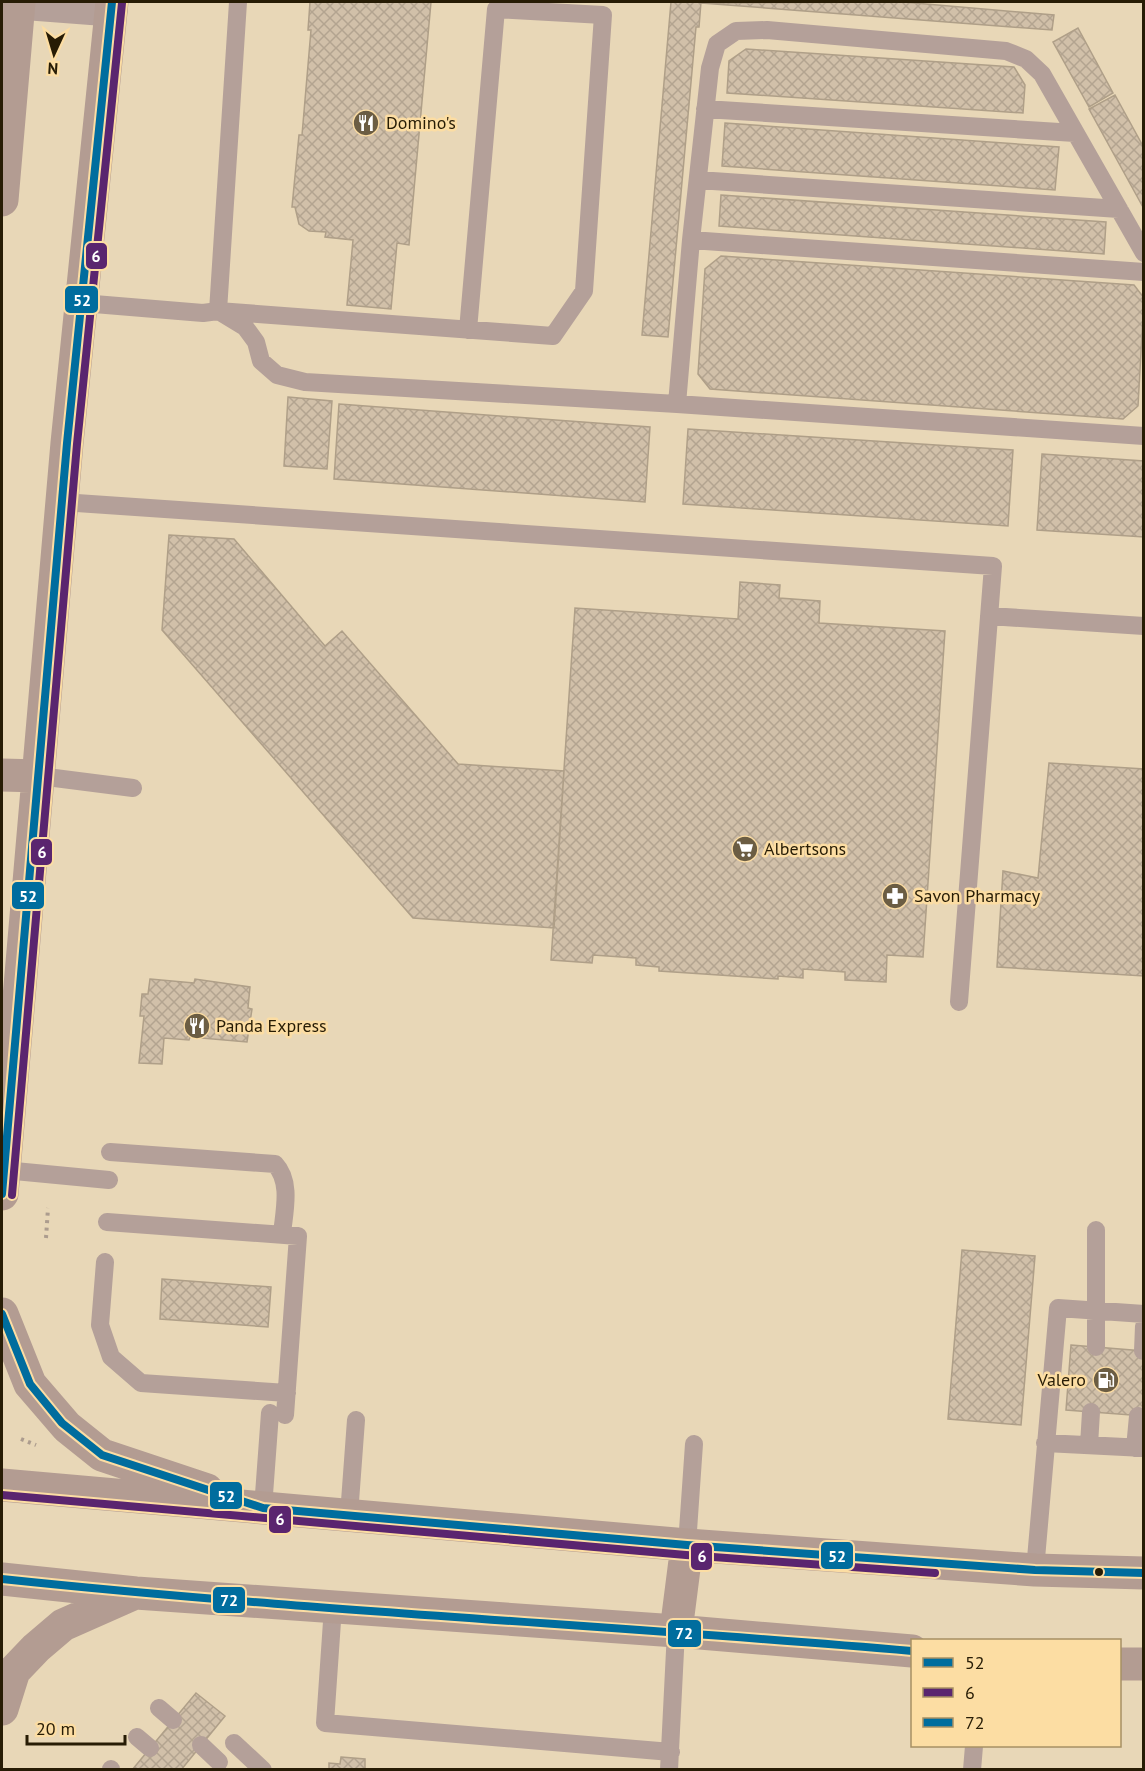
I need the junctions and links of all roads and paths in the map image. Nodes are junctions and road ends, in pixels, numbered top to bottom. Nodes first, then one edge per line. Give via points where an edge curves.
1 (14, 2) edge
2 (238, 2) edge
3 (112, 6) edge
4 (705, 108) junction
5 (1076, 133) junction
6 (698, 180) junction
7 (2, 200) edge
8 (1119, 209) junction
9 (691, 240) junction
10 (1143, 253) edge
11 (1143, 272) edge
12 (82, 303) junction
13 (218, 311) junction
14 (468, 330) junction
15 (677, 404) junction
16 (1143, 436) edge
17 (62, 502) junction
18 (989, 616) junction
19 (1143, 626) edge
20 (2, 775) edge
21 (39, 776) junction
22 (133, 788) dead end
23 (959, 1002) dead end
24 (110, 1152) dead end
25 (109, 1180) dead end
26 (3, 1182) edge
27 (48, 1208) dead end
28 (107, 1222) dead end
29 (1096, 1230) dead end
30 (282, 1234) junction
31 (46, 1238) dead end
32 (105, 1262) dead end
33 (1098, 1310) junction
34 (2, 1314) edge
35 (1143, 1314) edge
36 (1143, 1326) edge
37 (1095, 1347) dead end
38 (1143, 1351) edge
39 (287, 1393) junction
40 (1091, 1412) dead end
41 (1138, 1416) dead end
42 (356, 1420) dead end
43 (21, 1439) dead end
44 (1046, 1443) junction
45 (694, 1444) dead end
46 (1089, 1445) junction
47 (1139, 1448) edge
48 (41, 1450) dead end
49 (2, 1485) edge
50 (263, 1508) junction
51 (349, 1515) junction
52 (687, 1545) junction
53 (1035, 1570) junction
54 (1143, 1573) edge
55 (2, 1579) edge
56 (136, 1593) junction
57 (333, 1607) junction
58 (676, 1631) junction
59 (911, 1651) edge
60 (1121, 1664) edge
61 (1143, 1664) edge
62 (2, 1709) edge
63 (234, 1743) dead end
64 (201, 1745) dead end
65 (974, 1747) edge
66 (670, 1761) edge
67 (219, 1762) dead end
68 (263, 1770) edge
69 (972, 1770) edge

1 - 3 street
1 - 7 main road
2 - 13 lane
3 - 12 main road
4 - 5 lane
4 - 5 lane via 717,44 736,31 767,30 1006,51 1026,59 1042,74
4 - 6 lane
5 - 8 lane
6 - 8 lane
6 - 9 lane
8 - 10 lane
9 - 11 lane
9 - 15 lane
12 - 13 lane
12 - 17 main road
13 - 14 lane
13 - 15 lane via 245,327 256,342 261,361 277,375 305,382
14 - 14 lane via 554,336 584,291 603,15 496,9
15 - 16 lane
17 - 18 lane via 993,566
17 - 21 main road
18 - 19 lane
18 - 23 lane
20 - 21 main road
21 - 22 lane
21 - 26 main road
24 - 30 lane via 275,1164 286,1183
25 - 26 lane
27 - 31 path
28 - 30 lane
29 - 33 lane
30 - 39 lane via 298,1236
32 - 39 lane via 100,1325 111,1357 141,1383
33 - 35 lane
33 - 37 lane
33 - 44 lane via 1058,1308
34 - 50 main road via 30,1384 62,1423 102,1455
36 - 38 lane
39 - 50 lane via 278,1414
40 - 46 lane
41 - 47 lane
42 - 51 lane
43 - 48 path via 31,1441
44 - 46 lane
44 - 53 lane
45 - 52 lane
46 - 47 lane
49 - 50 main road
50 - 51 main road
51 - 52 main road
52 - 53 main road
52 - 58 main road
53 - 54 main road
55 - 56 main road
56 - 57 main road
56 - 62 main road via 63,1625 36,1648 14,1671
57 - 58 main road
57 - 66 lane via 325,1723
58 - 59 main road
58 - 66 lane
60 - 61 main road
63 - 68 lane
64 - 67 lane
65 - 69 lane

